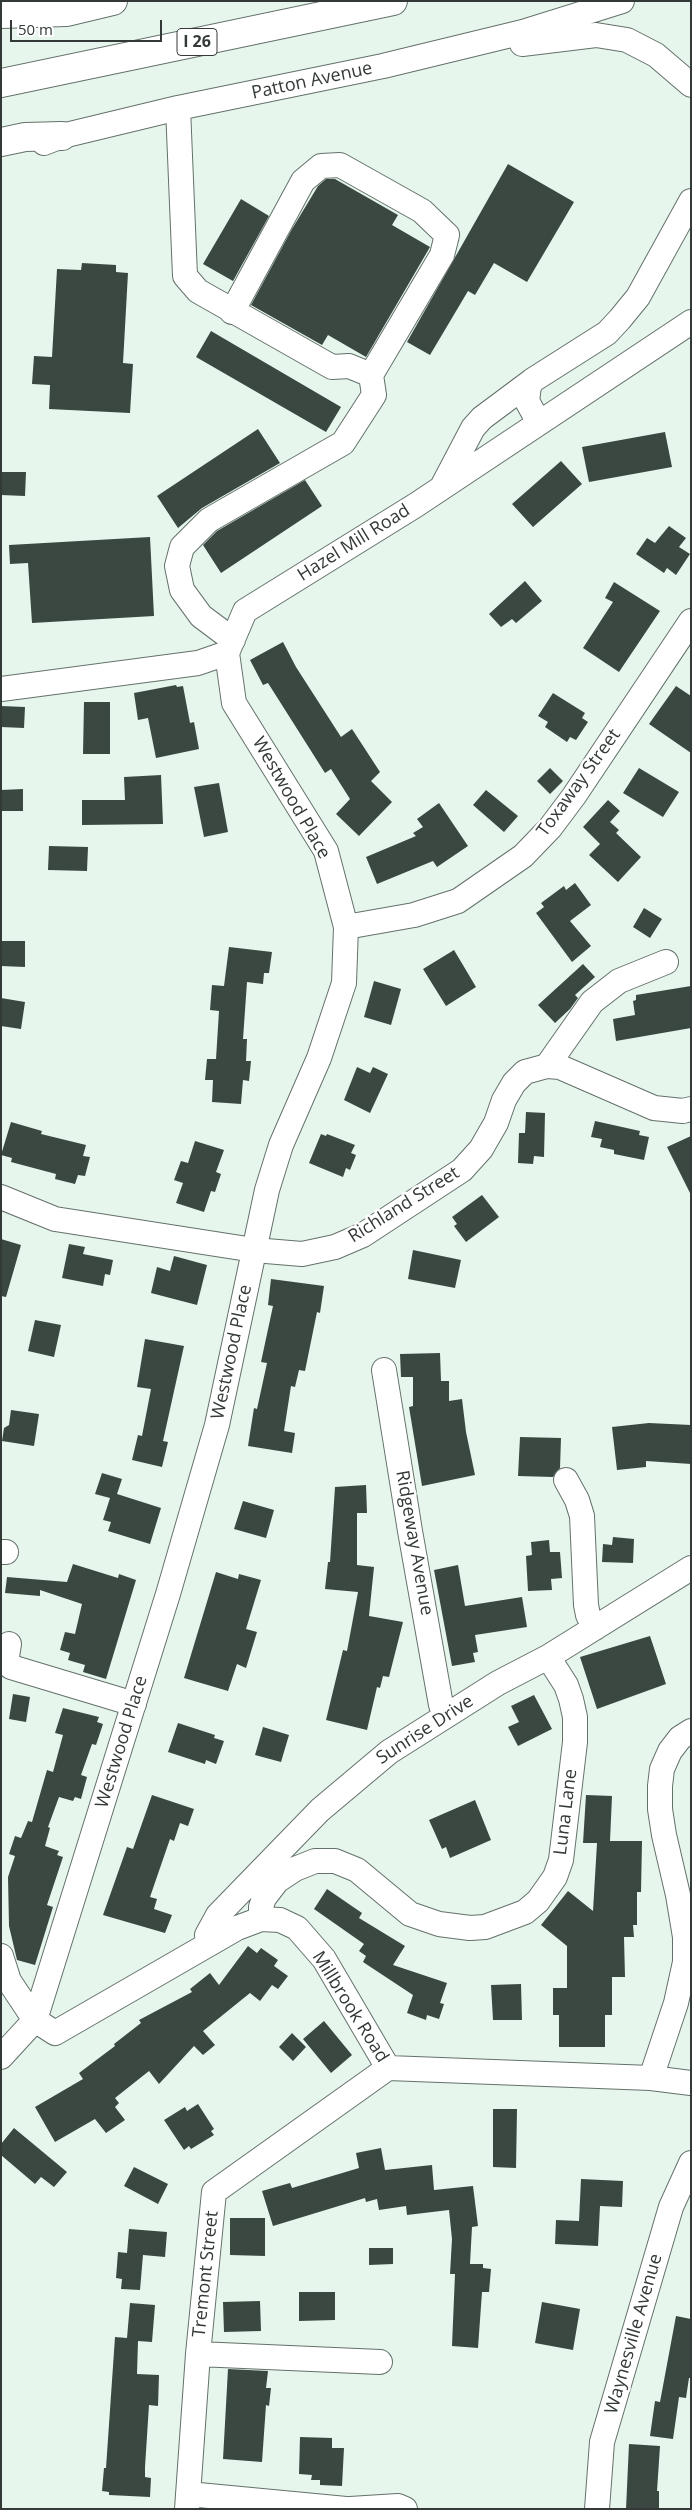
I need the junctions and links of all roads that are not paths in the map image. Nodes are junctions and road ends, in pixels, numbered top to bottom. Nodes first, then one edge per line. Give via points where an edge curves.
1 (113, 1) edge
2 (392, 1) edge
3 (622, 1) edge
4 (67, 12) junction
5 (1, 14) edge
6 (1, 29) edge
7 (476, 43) junction
8 (1, 83) edge
9 (691, 85) edge
10 (178, 108) junction
11 (62, 136) junction
12 (1, 142) edge
13 (1, 154) edge
14 (691, 201) edge
15 (232, 312) junction
16 (691, 322) edge
17 (371, 375) junction
18 (533, 380) junction
19 (538, 423) junction
20 (442, 487) junction
21 (691, 621) edge
22 (230, 647) junction
23 (1, 689) edge
24 (346, 927) junction
25 (666, 962) dead end
26 (547, 1066) junction
27 (691, 1109) edge
28 (1, 1197) edge
29 (254, 1250) junction
30 (384, 1370) dead end
31 (566, 1480) dead end
32 (691, 1568) edge
33 (595, 1628) junction
34 (9, 1644) dead end
35 (548, 1657) junction
36 (134, 1704) junction
37 (446, 1716) junction
38 (691, 1731) edge
39 (261, 1919) junction
40 (211, 1943) junction
41 (1, 1956) edge
42 (35, 2020) junction
43 (1, 2057) edge
44 (388, 2068) junction
45 (652, 2078) junction
46 (691, 2082) edge
47 (691, 2163) edge
48 (198, 2354) junction
49 (380, 2362) dead end
50 (187, 2502) edge
51 (346, 2509) edge
52 (350, 2509) edge
53 (405, 2509) edge
54 (597, 2509) edge

1 - 4 highway
2 - 8 highway, I 26
3 - 7 street, Patton Avenue
4 - 5 highway
4 - 6 highway
7 - 9 street via 524,44 596,35 627,40 656,55
7 - 10 street, Patton Avenue via 384,66
10 - 11 street, Patton Avenue
10 - 15 street via 185,276 198,291
11 - 12 highway via 25,137
11 - 13 street, Patton Avenue via 28,149
14 - 18 street via 638,297 620,319 594,342
15 - 17 street via 332,367 349,366
15 - 17 street via 304,181 321,166 340,165 422,211 447,235 442,255
16 - 19 street, Hazel Mill Road
17 - 22 street via 374,395 343,443 208,520 182,547 177,566 182,590 200,616
18 - 19 street via 527,401
18 - 20 street via 473,428
19 - 20 street, Hazel Mill Road
20 - 22 street, Hazel Mill Road via 245,610
21 - 24 street, Toxaway Street via 574,796 523,856 458,901 414,915
22 - 23 street via 198,663
22 - 24 street, Westwood Place via 234,703 326,851
24 - 29 street, Westwood Place via 344,983 337,1009 281,1145
25 - 26 street via 618,981 592,1002
26 - 27 street via 560,1067 654,1108
26 - 29 street, Richland Street via 525,1072 514,1083 482,1149 462,1170 426,1196 363,1235 335,1247 302,1254
28 - 29 street, Richland Street via 56,1219
29 - 36 street, Westwood Place via 217,1425
30 - 37 street, Ridgeway Avenue via 441,1705
31 - 33 street via 582,1516 586,1605
32 - 33 street, Sunrise Drive
33 - 35 street, Sunrise Drive
34 - 36 street via 6,1663 11,1668
35 - 37 street, Sunrise Drive via 498,1683
35 - 39 street, Luna Lane via 572,1699 575,1742 562,1860 555,1877 538,1901 525,1912 484,1927 439,1924 410,1914 357,1870 326,1860 306,1864 278,1881 264,1898
36 - 42 street, Westwood Place
37 - 40 street, Sunrise Drive via 389,1752 320,1810 218,1915 207,1934
38 - 45 street via 680,1738 670,1751 662,1769 660,1786 664,1835 685,1937 685,1962 676,2003
39 - 40 street, Millbrook Road
39 - 44 street, Millbrook Road via 280,1920 297,1928 324,1959
40 - 42 street, Millbrook Road via 55,2033
41 - 42 street, Millbrook Road via 9,1981
42 - 43 street, Westwood Place
44 - 45 street, Millbrook Road
44 - 48 street, Tremont Street via 214,2192
45 - 46 street, Millbrook Road
47 - 54 street, Waynesville Avenue via 670,2207 602,2442
48 - 49 street
48 - 50 street, Tremont Street
50 - 51 street
52 - 53 street via 398,2506

